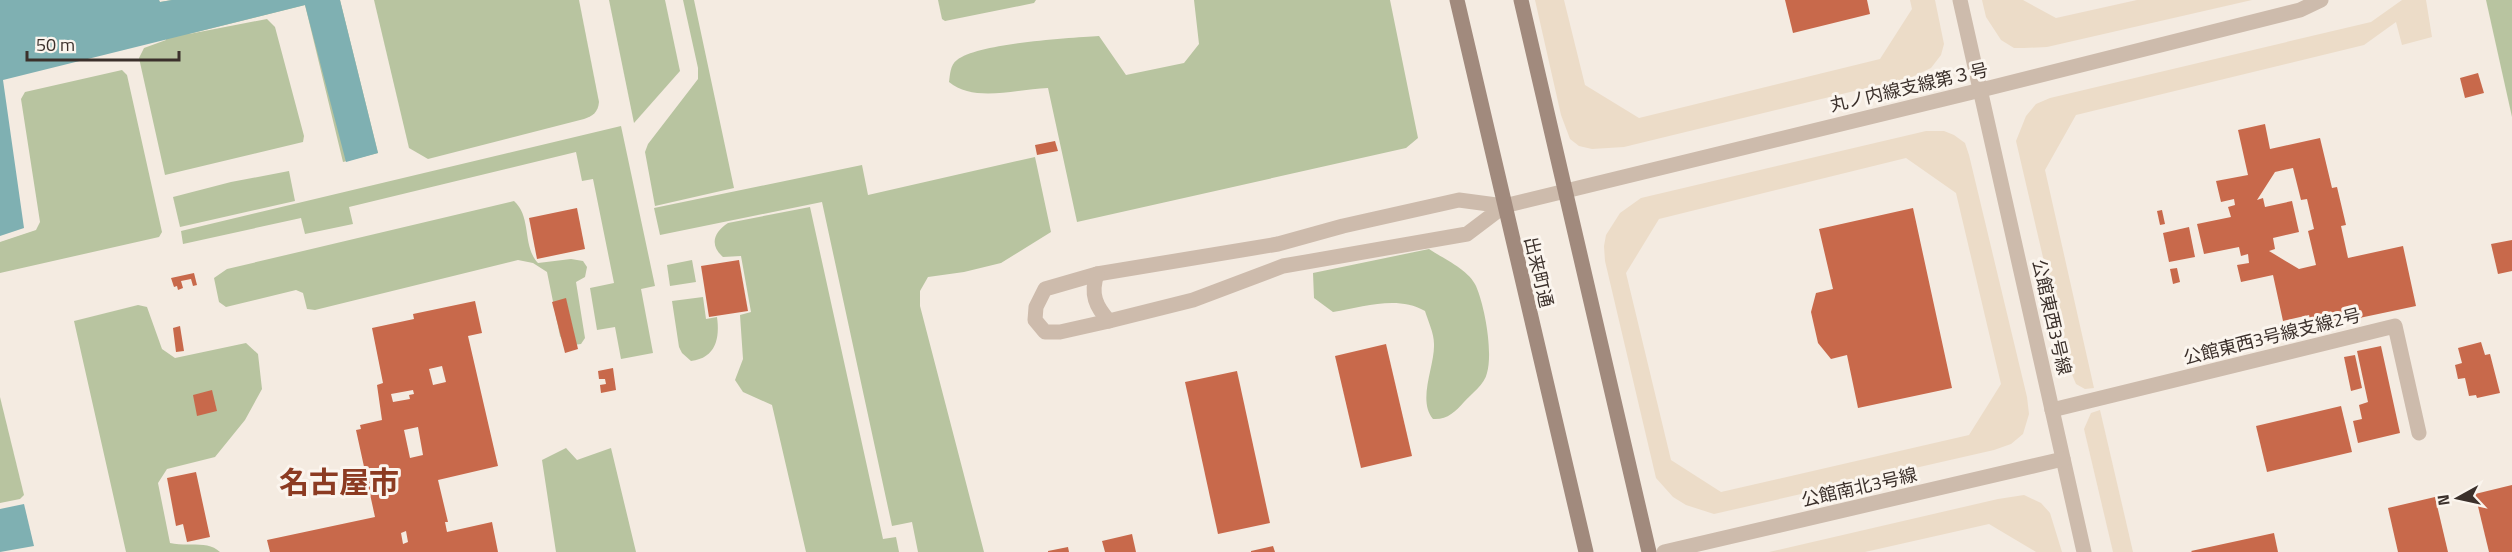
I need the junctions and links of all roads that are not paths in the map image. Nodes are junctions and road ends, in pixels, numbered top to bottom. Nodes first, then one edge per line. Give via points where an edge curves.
1 (1456, 0) edge
2 (1521, 0) edge
3 (1960, 0) edge
4 (2321, 0) edge
5 (1981, 90) junction
6 (1564, 190) junction
7 (1504, 206) junction
8 (1097, 274) junction
9 (1109, 321) junction
10 (2052, 410) junction
11 (2419, 433) dead end
12 (2063, 459) junction
13 (1586, 552) edge
14 (1649, 552) edge
15 (1664, 552) edge
16 (2084, 552) edge

1 - 7 main road, 出来町通
2 - 6 main road
3 - 5 street, 公館東西3号線
4 - 5 street, 丸ノ内線支線第３号 via 2300,10
5 - 6 street, 丸ノ内線支線第３号
5 - 10 street, 公館東西3号線
6 - 7 street, 丸ノ内線支線第３号
6 - 14 main road
7 - 8 street via 1459,200 1278,244
7 - 9 street via 1467,234 1283,266 1193,300
7 - 13 main road, 出来町通
8 - 9 street via 1097,309
8 - 9 street via 1045,290 1036,307 1035,320 1045,332
10 - 11 street, 公館東西3号線支線2号 via 2395,326
10 - 12 street, 公館東西3号線
12 - 15 street, 公館南北3号線
12 - 16 street, 公館東西3号線

